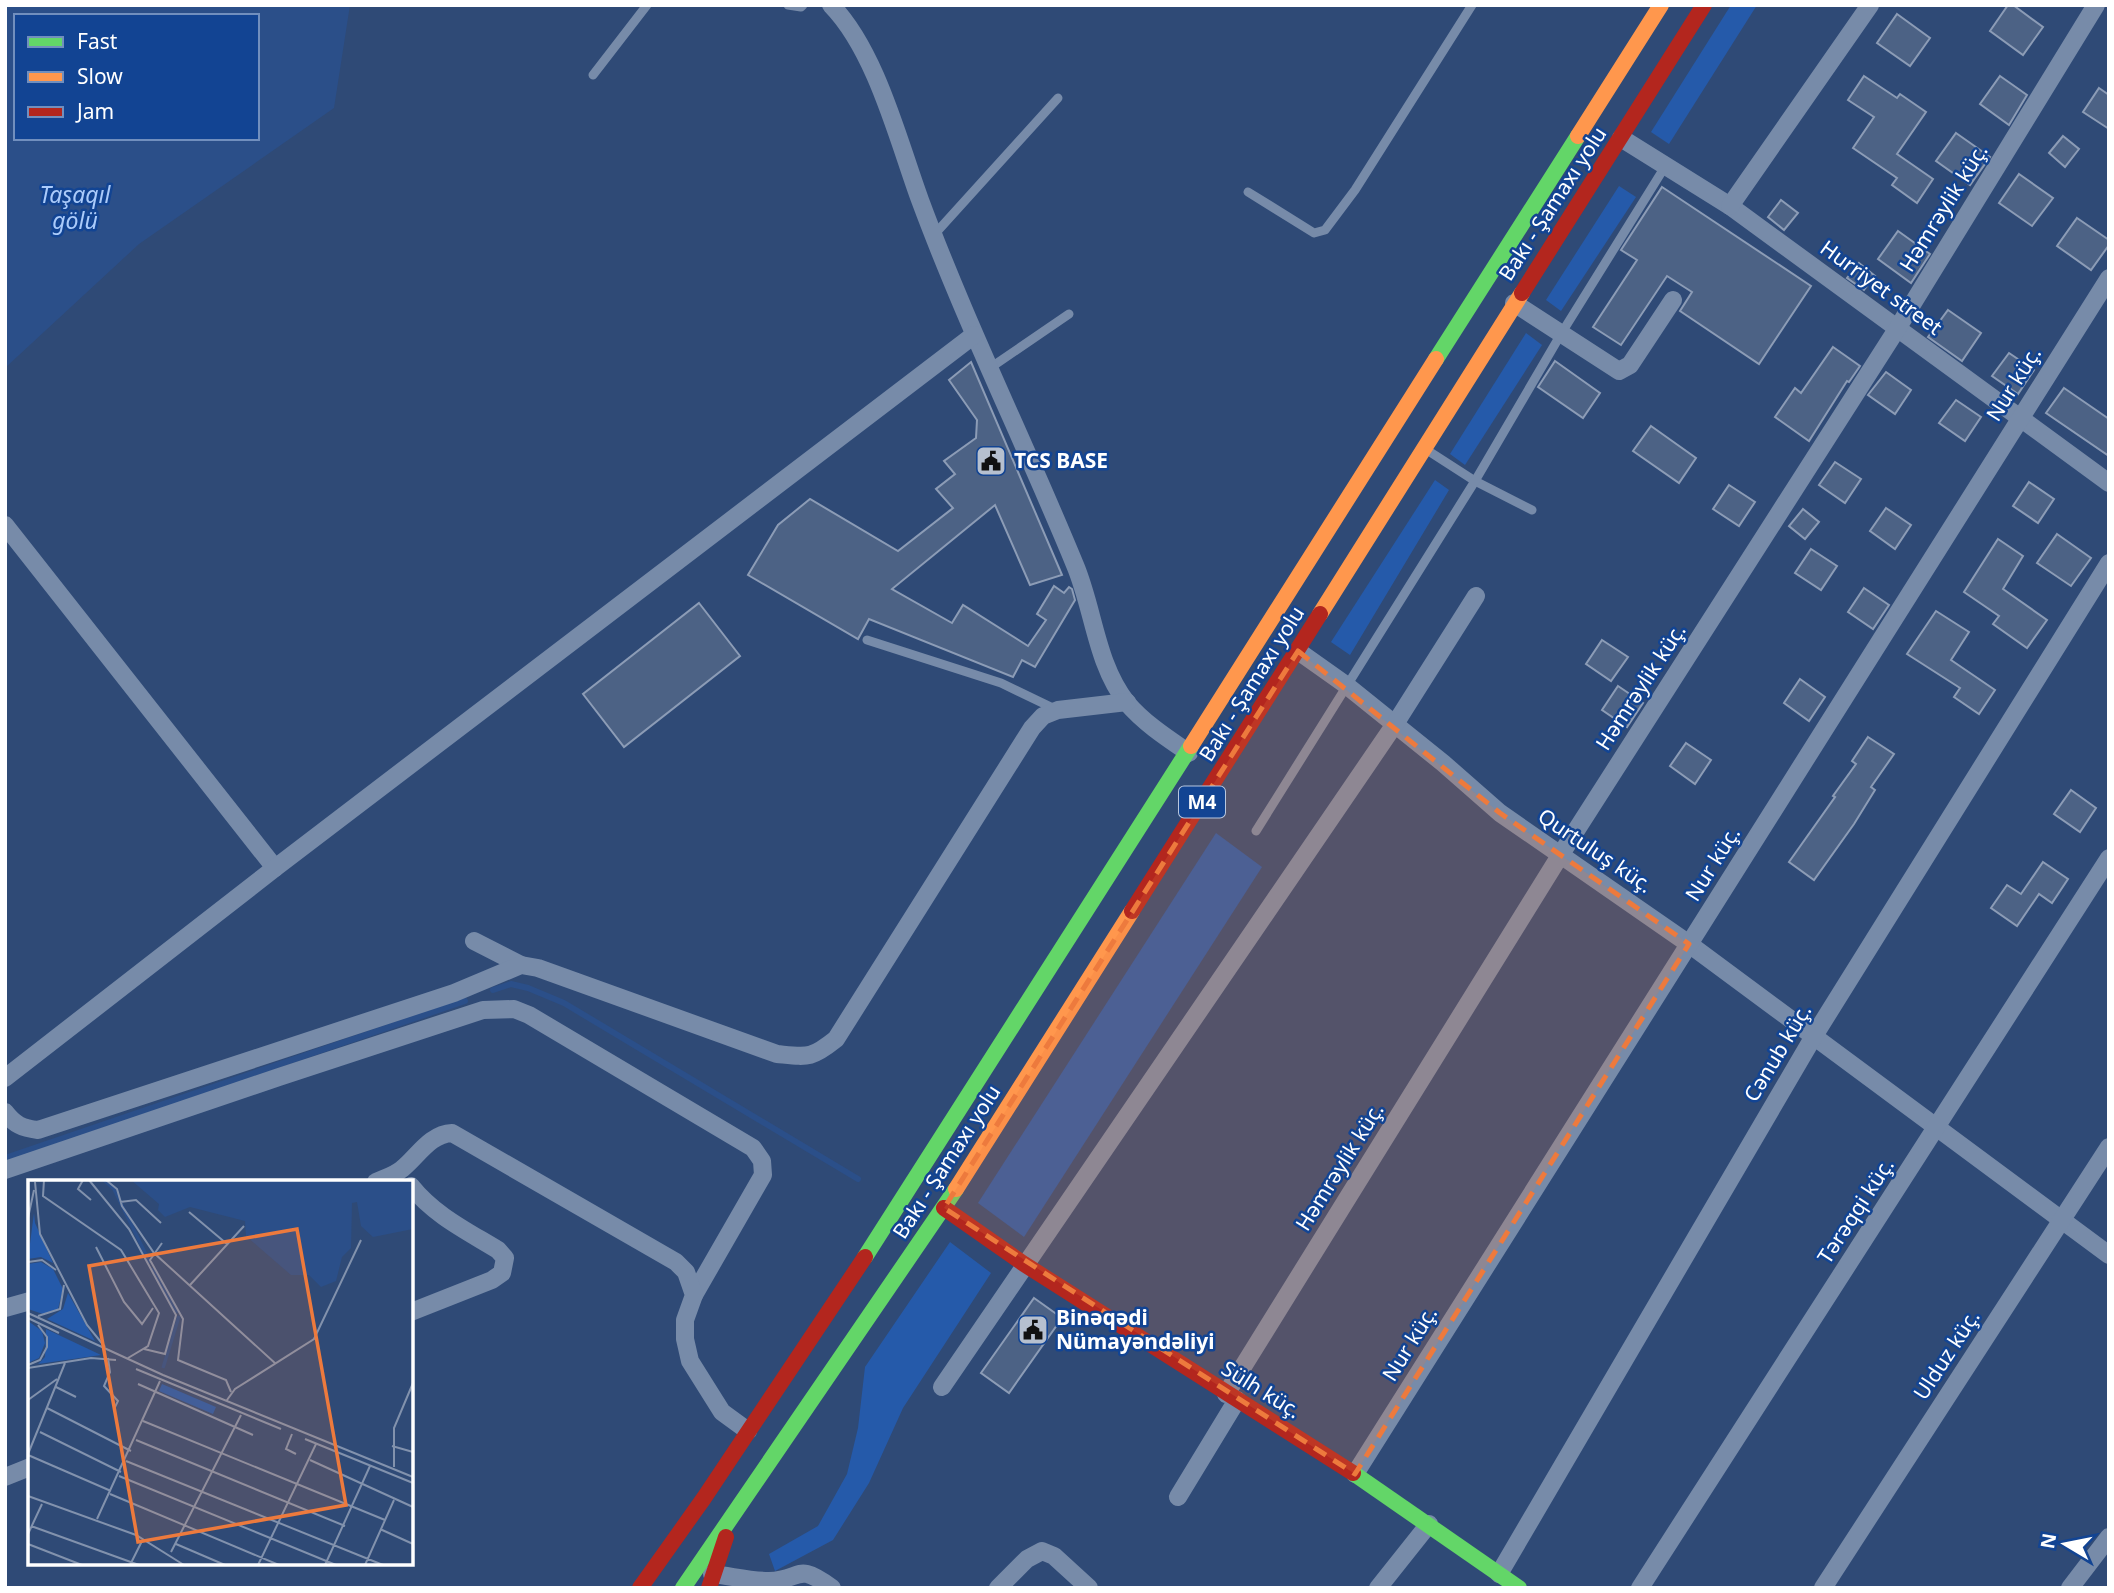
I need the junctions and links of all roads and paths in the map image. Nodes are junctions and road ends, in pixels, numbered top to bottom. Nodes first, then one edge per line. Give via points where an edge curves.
1 (647, 5) edge
2 (788, 5) edge
3 (803, 5) edge
4 (831, 5) edge
5 (1472, 5) edge
6 (1660, 5) edge
7 (1704, 5) edge
8 (1870, 5) edge
9 (2096, 5) edge
10 (593, 75) dead end
11 (1058, 98) dead end
12 (1621, 138) junction
13 (1666, 165) junction
14 (1248, 192) dead end
15 (1730, 206) junction
16 (933, 236) junction
17 (2109, 278) edge
18 (1673, 300) dead end
19 (1514, 303) junction
20 (1069, 314) dead end
21 (1897, 329) junction
22 (1561, 334) junction
23 (974, 335) junction
24 (990, 368) junction
25 (2020, 417) junction
26 (1425, 448) junction
27 (1475, 481) junction
28 (2109, 483) edge
29 (1532, 510) dead end
30 (5, 525) edge
31 (11, 547) edge
32 (2109, 563) edge
33 (1476, 596) dead end
34 (867, 640) dead end
35 (1298, 651) junction
36 (1346, 685) junction
37 (1127, 702) junction
38 (1058, 710) junction
39 (1395, 724) junction
40 (1188, 753) junction
41 (1256, 831) dead end
42 (1561, 854) junction
43 (2109, 858) edge
44 (275, 868) junction
45 (474, 941) dead end
46 (1689, 944) junction
47 (521, 965) junction
48 (474, 986) junction
49 (483, 1010) junction
50 (1814, 1036) junction
51 (5, 1078) edge
52 (5, 1112) edge
53 (1937, 1128) junction
54 (2109, 1147) edge
55 (5, 1170) edge
56 (404, 1177) edge
57 (413, 1188) edge
58 (943, 1208) junction
59 (2062, 1221) junction
60 (2109, 1255) edge
61 (1024, 1264) junction
62 (694, 1295) junction
63 (28, 1302) edge
64 (5, 1308) edge
65 (413, 1311) edge
66 (942, 1387) dead end
67 (1231, 1397) junction
68 (748, 1431) junction
69 (28, 1468) edge
70 (1355, 1474) junction
71 (5, 1477) edge
72 (1178, 1497) dead end
73 (734, 1516) junction
74 (1429, 1524) junction
75 (2105, 1548) edge
76 (1499, 1574) junction
77 (710, 1581) edge
78 (771, 1584) edge
79 (633, 1585) edge
80 (683, 1588) edge
81 (832, 1588) edge
82 (998, 1588) edge
83 (1089, 1588) edge
84 (1378, 1588) edge
85 (1519, 1588) edge
86 (1640, 1588) edge
87 (1823, 1588) edge
88 (2070, 1588) edge

1 - 10 lane
2 - 3 lane
4 - 16 street via 857,38 871,67
5 - 14 lane via 1325,230 1314,233
6 - 40 main road, Bakı - Şamaxı yolu / M4
7 - 12 main road, Bakı - Şamaxı yolu / M4
8 - 15 street
9 - 21 street, Həmrəylik küç.
11 - 16 lane
12 - 13 street, Hurriyet street
12 - 19 main road, Bakı - Şamaxı yolu / M4
13 - 15 street, Hurriyet street
13 - 22 lane
15 - 21 street, Hurriyet street
16 - 23 street
17 - 25 street, Nur küç.
18 - 22 street via 1630,365 1619,371
19 - 22 street
19 - 26 main road, Bakı - Şamaxı yolu / M4
20 - 24 lane
21 - 25 street, Hurriyet street
21 - 42 street, Həmrəylik küç.
22 - 27 lane
23 - 24 street
23 - 44 street
24 - 37 street via 1077,569 1109,671
25 - 28 street, Hurriyet street
25 - 46 street, Nur küç.
26 - 27 lane
26 - 35 main road, Bakı - Şamaxı yolu / M4
27 - 29 lane
27 - 36 lane
30 - 31 street
31 - 44 street
32 - 50 street, Cənub küç.
33 - 39 street
34 - 38 lane via 1001,683
35 - 36 street, Qurtuluş küç.
35 - 58 main road, Bakı - Şamaxı yolu / M4
36 - 39 street, Qurtuluş küç.
36 - 41 lane
37 - 38 street
37 - 40 street via 1155,730
38 - 47 street via 1043,716 1032,728 836,1039 817,1054 776,1054
39 - 42 street, Qurtuluş küç. via 1500,813
39 - 61 street
40 - 68 main road, Bakı - Şamaxı yolu / M4 via 911,1188
42 - 46 street, Qurtuluş küç.
42 - 67 street, Həmrəylik küç.
43 - 53 street, Tərəqqi küç.
44 - 51 street
45 - 47 street
46 - 50 street, Qurtuluş küç.
46 - 70 street, Nur küç.
47 - 48 street
48 - 49 street
48 - 52 street via 38,1130 13,1123
49 - 55 street
49 - 62 street via 529,1015 752,1148 762,1161 763,1175
50 - 53 street, Qurtuluş küç.
50 - 76 street, Cənub küç.
53 - 59 street, Qurtuluş küç.
53 - 86 street, Tərəqqi küç.
54 - 59 street, Ulduz küç.
56 - 62 street via 430,1141 452,1133 676,1262 686,1272
57 - 65 street via 431,1207 505,1258 502,1273 492,1280
58 - 61 main road, Sülh küç.
58 - 73 main road, Bakı - Şamaxı yolu / M4
59 - 60 street, Qurtuluş küç.
59 - 87 street, Ulduz küç.
61 - 66 street
61 - 67 main road, Sülh küç.
62 - 68 street via 685,1320 690,1360 722,1412
63 - 64 street
67 - 70 main road, Sülh küç.
67 - 72 street, Həmrəylik küç.
68 - 79 main road, Bakı - Şamaxı yolu / M4 via 704,1498
69 - 71 street
70 - 74 main road, Sülh küç.
73 - 77 main road
73 - 80 main road, Bakı - Şamaxı yolu / M4
74 - 76 main road, Sülh küç.
74 - 84 street
75 - 88 street
76 - 85 main road, Sülh küç.
77 - 78 street
78 - 81 street via 803,1572
82 - 83 street via 1027,1559 1042,1551

